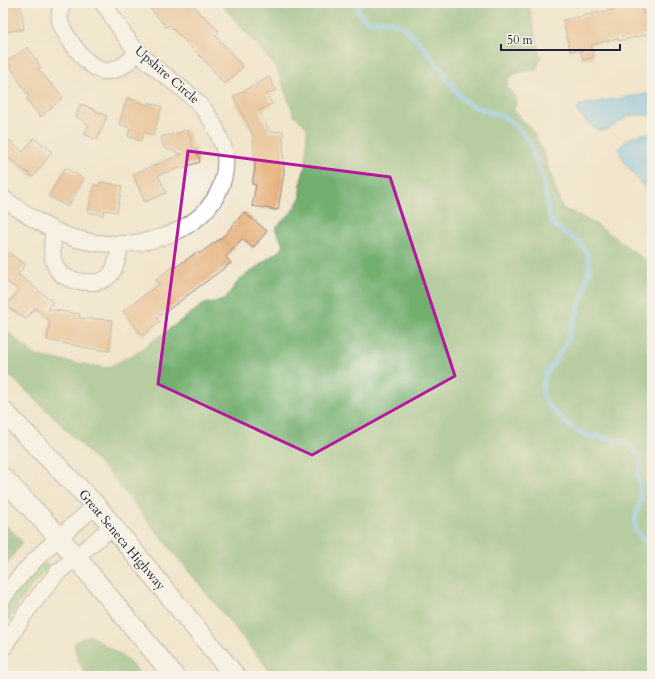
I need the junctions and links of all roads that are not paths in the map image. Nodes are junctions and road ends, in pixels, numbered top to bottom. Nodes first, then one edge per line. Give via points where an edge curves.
1 (63, 3) edge
2 (103, 3) edge
3 (139, 52) junction
4 (3, 198) edge
5 (54, 230) junction
6 (120, 244) junction
7 (3, 411) edge
8 (3, 478) edge
9 (96, 506) junction
10 (113, 526) junction
11 (59, 537) junction
12 (76, 558) junction
13 (3, 598) edge
14 (3, 648) edge
15 (174, 676) edge
16 (235, 676) edge

1 - 3 street via 60,14 62,26 93,68 116,70
2 - 3 street, Upshire Circle
3 - 6 street, Upshire Circle via 200,103 216,126 225,153 224,175 219,192 207,210 190,224 146,241
4 - 5 street, Upshire Circle
5 - 6 street, Upshire Circle via 78,239
5 - 6 street via 54,264 60,274 73,280 95,283 106,279 114,269
7 - 9 main road, Great Seneca Highway
8 - 11 main road
9 - 10 main road, Great Seneca Highway
9 - 11 street
10 - 12 street
10 - 16 main road, Great Seneca Highway
11 - 12 main road
11 - 13 street via 15,581
12 - 14 street via 57,573 26,612
12 - 15 main road

